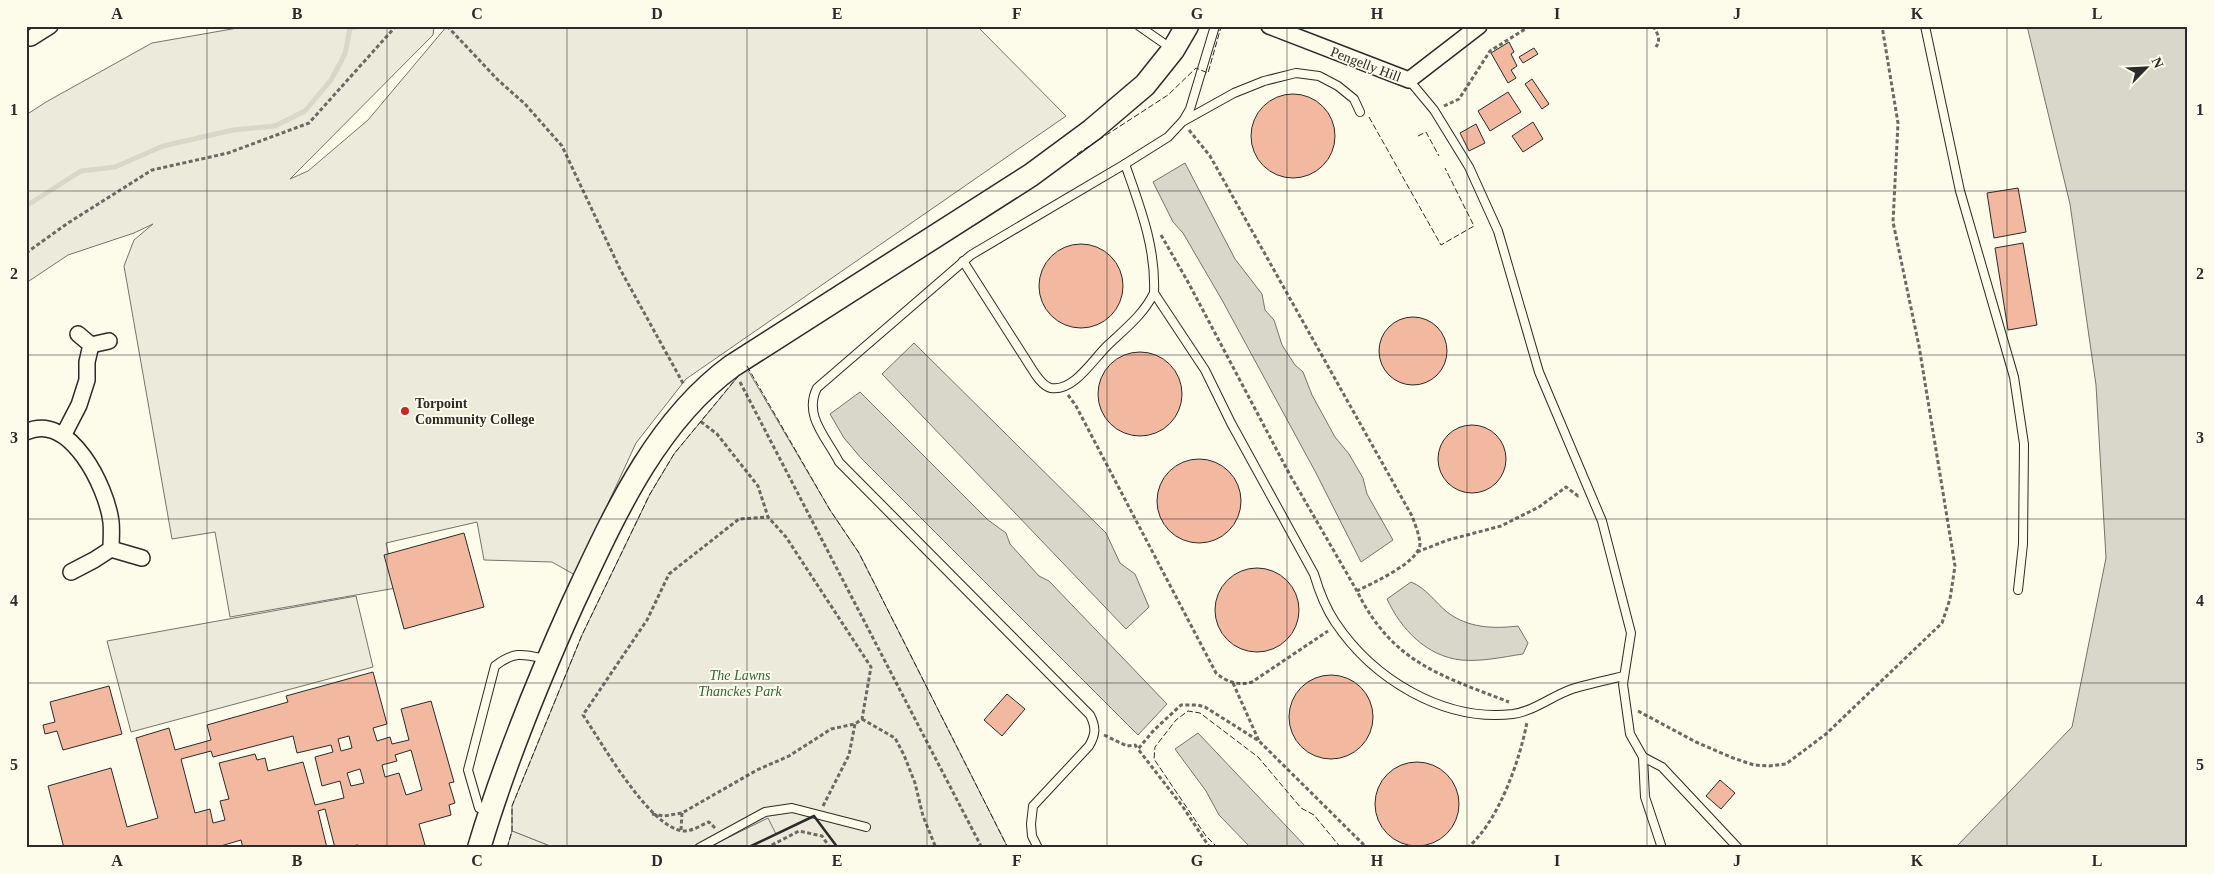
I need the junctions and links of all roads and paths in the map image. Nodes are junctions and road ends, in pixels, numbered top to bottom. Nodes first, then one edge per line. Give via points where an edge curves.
1 (50, 26) edge
2 (396, 26) edge
3 (447, 26) edge
4 (1139, 26) edge
5 (1187, 26) edge
6 (1215, 26) edge
7 (1269, 26) edge
8 (1479, 26) edge
9 (1530, 26) edge
10 (1653, 26) edge
11 (1882, 26) edge
12 (1925, 26) edge
13 (26, 38) edge
14 (1656, 47) dead end
15 (1173, 50) junction
16 (1409, 80) junction
17 (1434, 110) junction
18 (1360, 112) dead end
19 (1182, 122) junction
20 (1125, 164) junction
21 (1144, 220) junction
22 (26, 252) edge
23 (963, 261) junction
24 (1154, 293) junction
25 (78, 334) dead end
26 (109, 341) dead end
27 (91, 345) junction
28 (732, 366) junction
29 (1062, 387) junction
30 (689, 404) junction
31 (26, 432) edge
32 (64, 434) junction
33 (1590, 493) junction
34 (768, 517) junction
35 (111, 549) junction
36 (1417, 552) junction
37 (142, 558) dead end
38 (71, 572) dead end
39 (2018, 590) dead end
40 (1357, 591) junction
41 (1336, 624) junction
42 (548, 660) junction
43 (1624, 676) junction
44 (1233, 683) junction
45 (1626, 704) junction
46 (1529, 710) junction
47 (862, 719) junction
48 (855, 724) junction
49 (1095, 730) junction
50 (1259, 741) junction
51 (1138, 749) junction
52 (1643, 757) junction
53 (490, 812) junction
54 (682, 813) junction
55 (652, 814) junction
56 (820, 814) junction
57 (866, 827) dead end
58 (681, 830) junction
59 (718, 836) junction
60 (479, 848) edge
61 (699, 848) edge
62 (766, 848) edge
63 (830, 848) edge
64 (936, 848) edge
65 (982, 848) edge
66 (1038, 848) edge
67 (1210, 848) edge
68 (1366, 848) edge
69 (1467, 848) edge
70 (1662, 848) edge
71 (1738, 848) edge

1 - 13 street
2 - 22 path via 309,123 228,153 152,170
3 - 30 path via 562,146
4 - 15 lane
5 - 15 main road
6 - 19 lane via 1190,109
7 - 16 street, Pengelly Hill
8 - 16 street, Pengelly Hill
9 - 17 path via 1490,51 1459,100
10 - 14 path via 1659,36
11 - 45 path via 1898,123 1893,222 1919,346 1955,566 1946,615 1942,623 1826,734 1786,764 1754,765 1733,758
12 - 39 lane via 1960,191 2014,377 2024,444 2023,544
15 - 28 main road via 1145,85 1031,175
16 - 17 lane
17 - 33 lane via 1469,167 1498,231 1539,372
18 - 19 lane via 1354,99 1338,86 1319,76 1296,73 1234,93
19 - 20 lane via 1168,137
19 - 36 path via 1210,156 1412,516 1420,544
20 - 21 lane
20 - 23 lane
21 - 24 lane via 1153,252
21 - 40 path via 1157,229 1188,282 1290,475
23 - 29 lane via 1042,383 1053,389
23 - 49 lane via 817,388 812,411 818,428 839,462 1090,715
24 - 29 lane via 1137,319 1082,375
24 - 41 lane via 1205,370 1314,574
25 - 27 street
26 - 27 street
27 - 32 street via 87,380
28 - 30 main road
28 - 65 path
29 - 44 path via 1076,406 1210,663 1223,679
30 - 34 path via 758,486
30 - 42 main road via 638,474
31 - 32 street via 31,429
32 - 35 street via 92,469 103,494 111,521
33 - 36 path via 1578,496 1566,488 1539,507 1501,526
33 - 43 lane via 1602,521 1631,633
34 - 47 path via 786,537 871,667
34 - 55 path via 739,519 669,574 648,620 583,715
35 - 37 street
35 - 38 street
36 - 40 path via 1411,560
40 - 46 path via 1378,627 1408,657 1430,670
41 - 44 path via 1252,682
41 - 46 lane via 1362,656 1421,698 1479,715
42 - 53 main road
42 - 53 lane via 521,654 507,657 495,666 468,770 479,808
43 - 45 lane
43 - 46 lane via 1571,690
44 - 50 path
45 - 52 lane via 1630,734
46 - 69 path via 1515,767 1501,801
47 - 48 path
47 - 64 path via 894,738 904,755
48 - 54 path via 831,729 789,756 757,770
48 - 56 path via 849,755 826,796
49 - 51 path
49 - 66 lane via 1089,746 1033,806 1031,830
50 - 51 path via 1205,707 1186,704 1175,710
50 - 68 path
51 - 67 path
52 - 70 lane via 1645,797
52 - 71 lane via 1662,767
53 - 60 main road
54 - 55 path
54 - 58 path
55 - 58 path via 666,825
56 - 57 lane
56 - 59 lane via 792,808 765,812
58 - 59 path via 687,831 709,822
59 - 61 lane
62 - 63 path via 799,831 822,836

